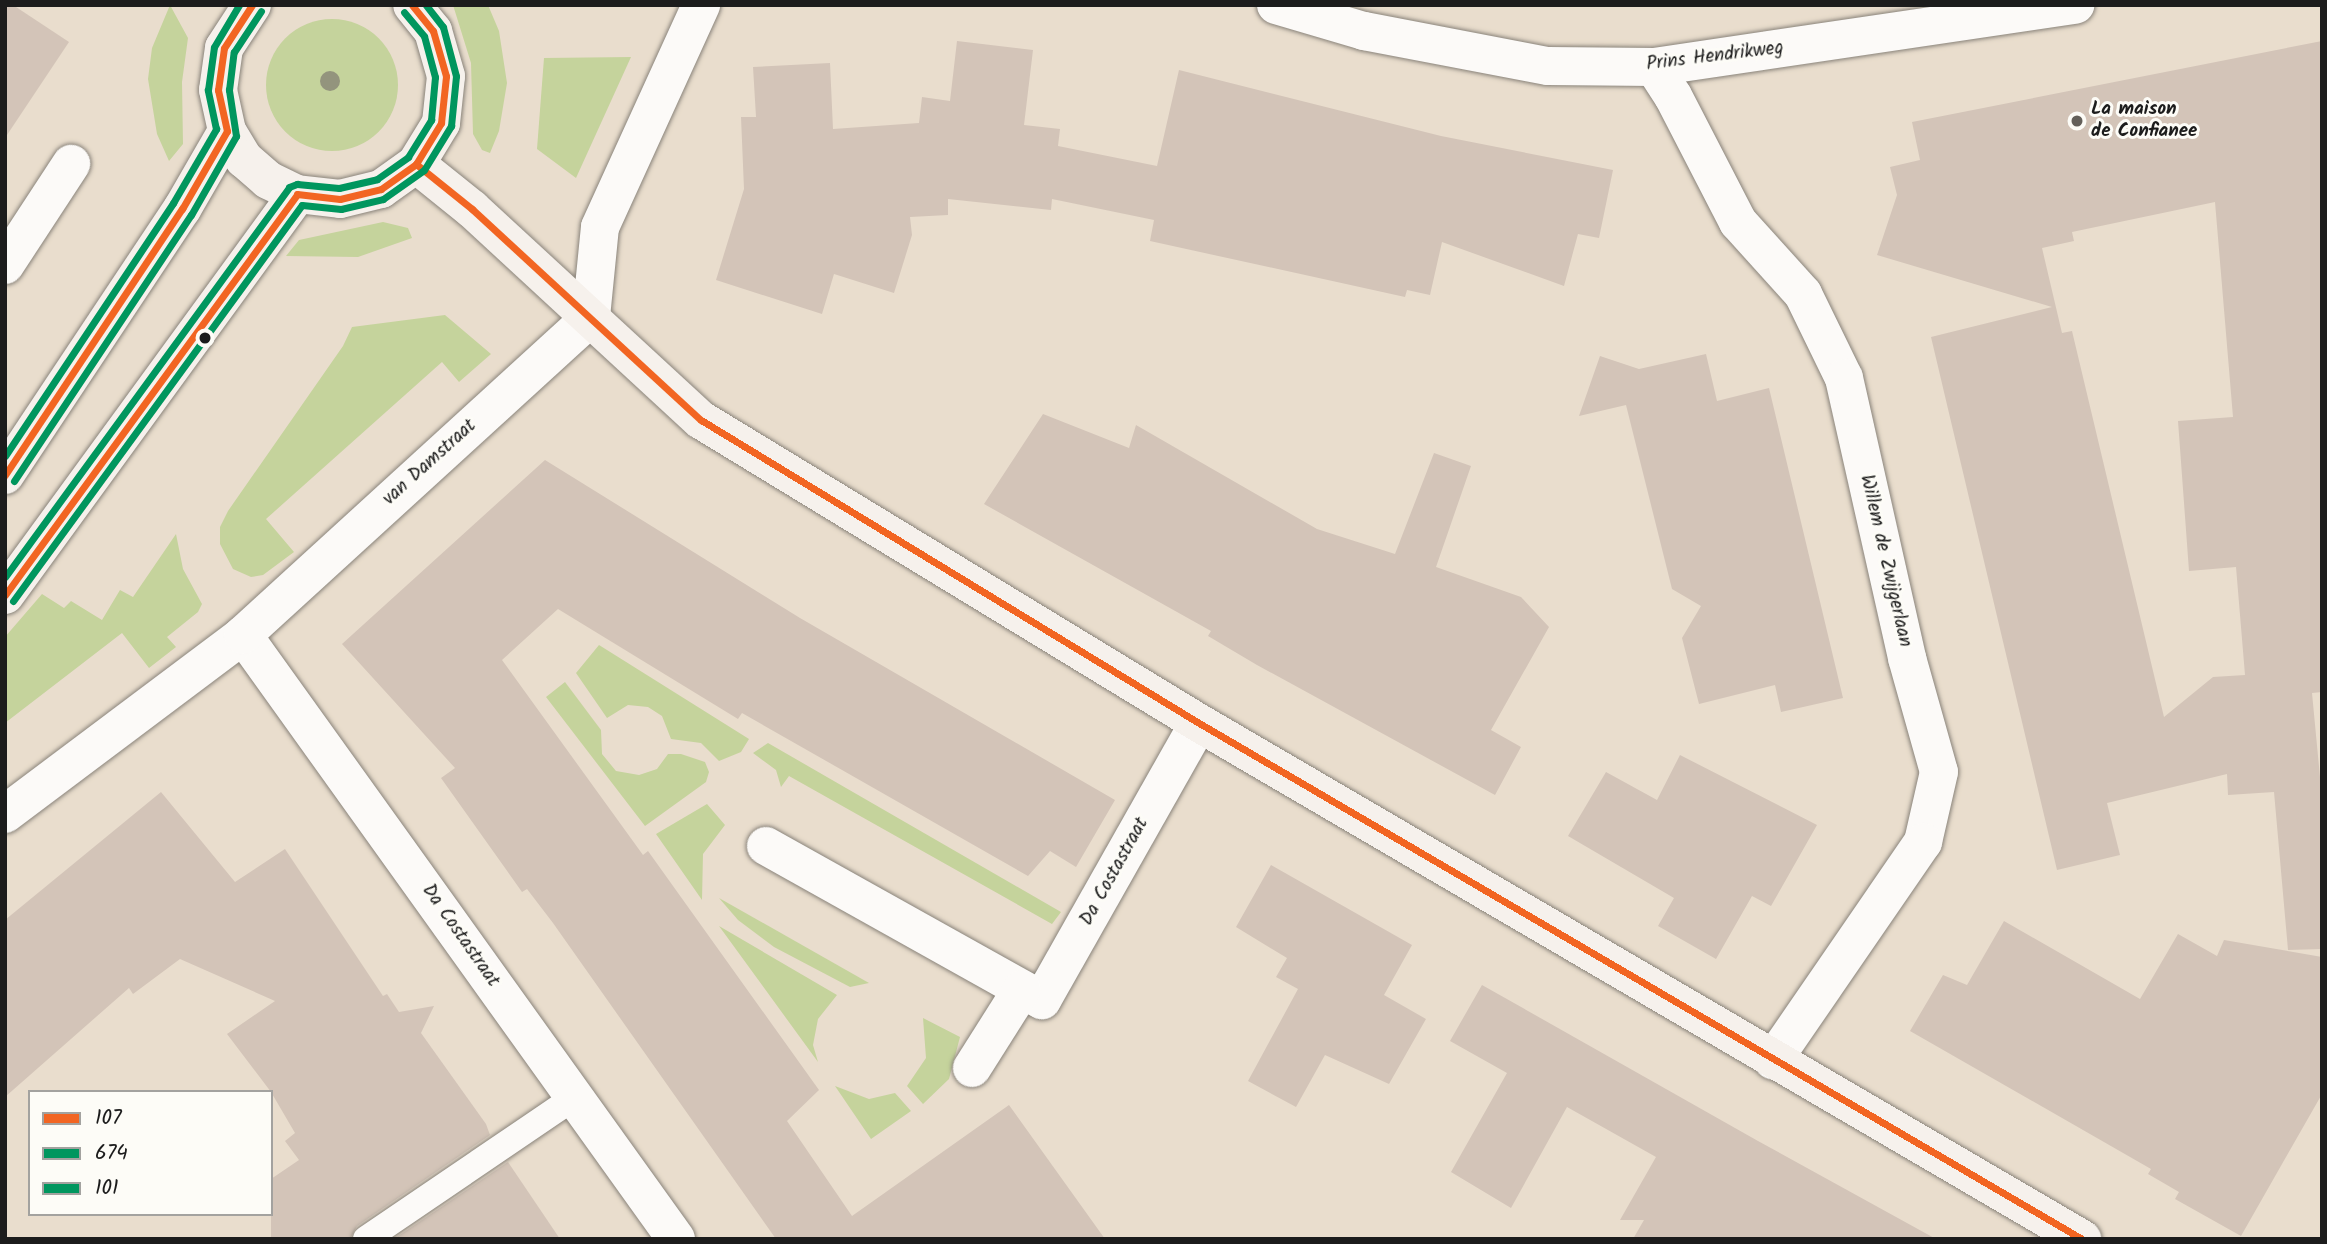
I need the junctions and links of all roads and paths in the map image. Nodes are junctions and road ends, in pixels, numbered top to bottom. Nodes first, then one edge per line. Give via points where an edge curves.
1 (412, 5) edge
2 (701, 5) edge
3 (1276, 5) edge
4 (2075, 5) edge
5 (243, 8) edge
6 (2008, 11) edge
7 (1654, 67) junction
8 (227, 131) junction
9 (71, 164) dead end
10 (416, 164) junction
11 (297, 194) junction
12 (5, 265) edge
13 (591, 317) junction
14 (5, 475) edge
15 (5, 595) edge
16 (243, 635) junction
17 (1199, 723) junction
18 (5, 814) edge
19 (766, 846) dead end
20 (1022, 989) junction
21 (1773, 1060) junction
22 (972, 1068) dead end
23 (572, 1099) junction
24 (366, 1239) edge
25 (676, 1239) edge
26 (2082, 1239) edge

1 - 10 main road via 433,31 446,76 440,123
2 - 13 street via 600,227
3 - 7 street, Prins Hendrikweg via 1364,31 1548,66
4 - 6 street, Prins Hendrikweg
5 - 8 main road via 224,48 218,90
6 - 7 street, Prins Hendrikweg
7 - 21 street, Willem de Zwijgerlaan via 1674,96 1738,222 1803,295 1844,379 1907,658 1939,772 1923,842
8 - 11 main road via 244,159 268,180
8 - 14 main road via 182,209
9 - 12 street
10 - 11 main road via 381,189 340,199
10 - 13 main road
11 - 15 main road
13 - 16 street, van Damstraat
13 - 17 main road via 701,420
16 - 18 street, van Damstraat
16 - 23 street, Da Costastraat
17 - 20 street, Da Costastraat via 1042,1000
17 - 21 main road
19 - 20 street, Da Costastraat
20 - 22 street
21 - 26 main road
23 - 24 lane
23 - 25 street, Da Costastraat

